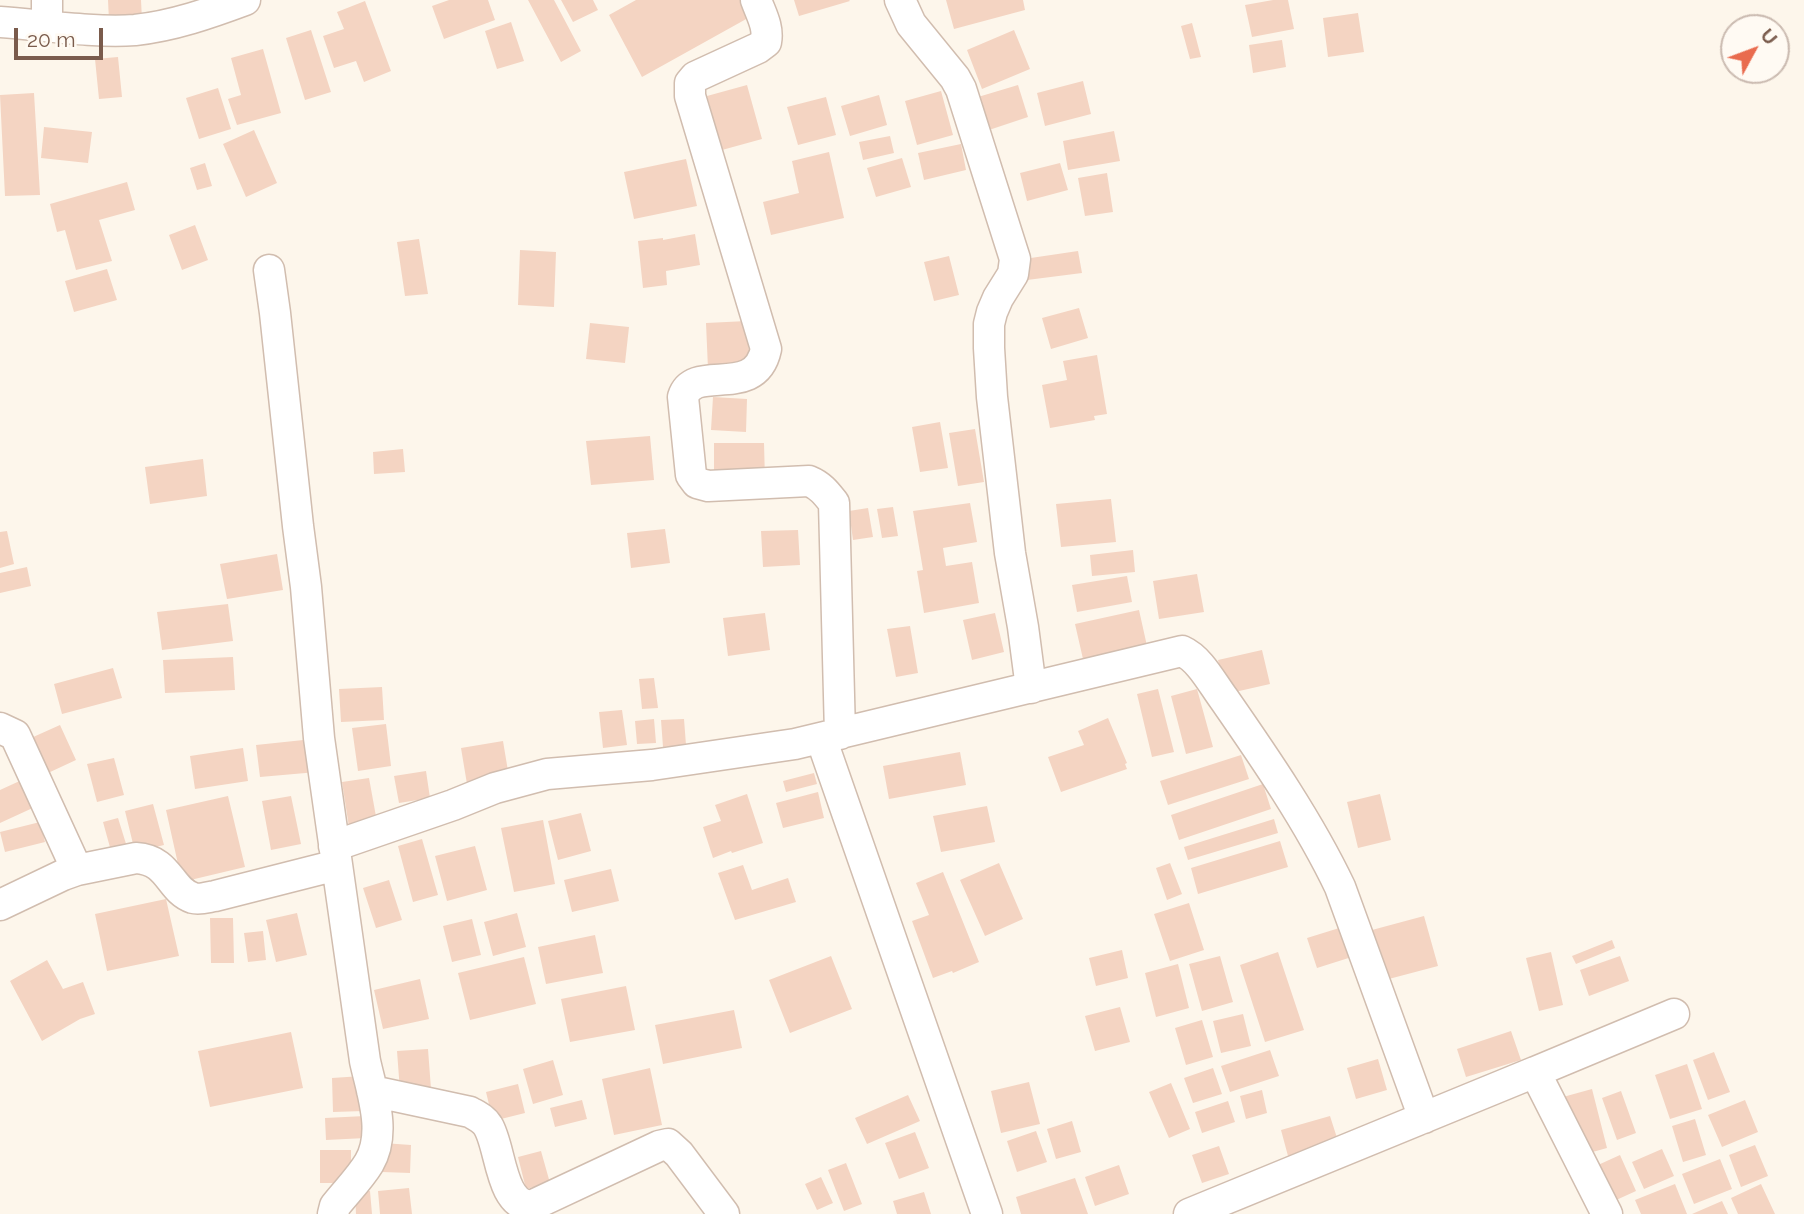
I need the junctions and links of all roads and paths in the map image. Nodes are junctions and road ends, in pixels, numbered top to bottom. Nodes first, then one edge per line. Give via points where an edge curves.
1 (245, 0) edge
2 (756, 0) edge
3 (900, 0) edge
4 (47, 13) edge
5 (0, 22) edge
6 (269, 270) dead end
7 (1031, 688) junction
8 (0, 728) edge
9 (830, 736) junction
10 (335, 856) junction
11 (77, 870) junction
12 (0, 905) edge
13 (1674, 1014) dead end
14 (1535, 1072) junction
15 (372, 1091) junction
16 (1424, 1118) junction
17 (333, 1214) edge
18 (723, 1214) edge
19 (987, 1214) edge
20 (1189, 1214) edge
21 (1607, 1214) edge

1 - 4 street via 135,30 104,30
2 - 9 street via 766,25 766,42 695,77 690,96 766,349 764,360 744,377 691,384 682,397 691,475 697,483 809,481 834,503
3 - 7 street via 911,24 961,89 1015,259 1013,274 992,312 989,348 1010,553
4 - 5 street
6 - 10 street
7 - 9 street
7 - 16 street via 1172,652 1189,654 1252,739 1325,855
8 - 11 street via 15,735
9 - 10 street via 711,758 547,774 495,788
9 - 19 street
10 - 11 street via 200,899 182,891 156,863 142,858
10 - 15 street
11 - 12 street
13 - 14 street
14 - 16 street
14 - 21 street
15 - 17 street via 378,1133 375,1149
15 - 18 street via 482,1118 489,1126 510,1193 521,1204 531,1206 668,1144
16 - 20 street

